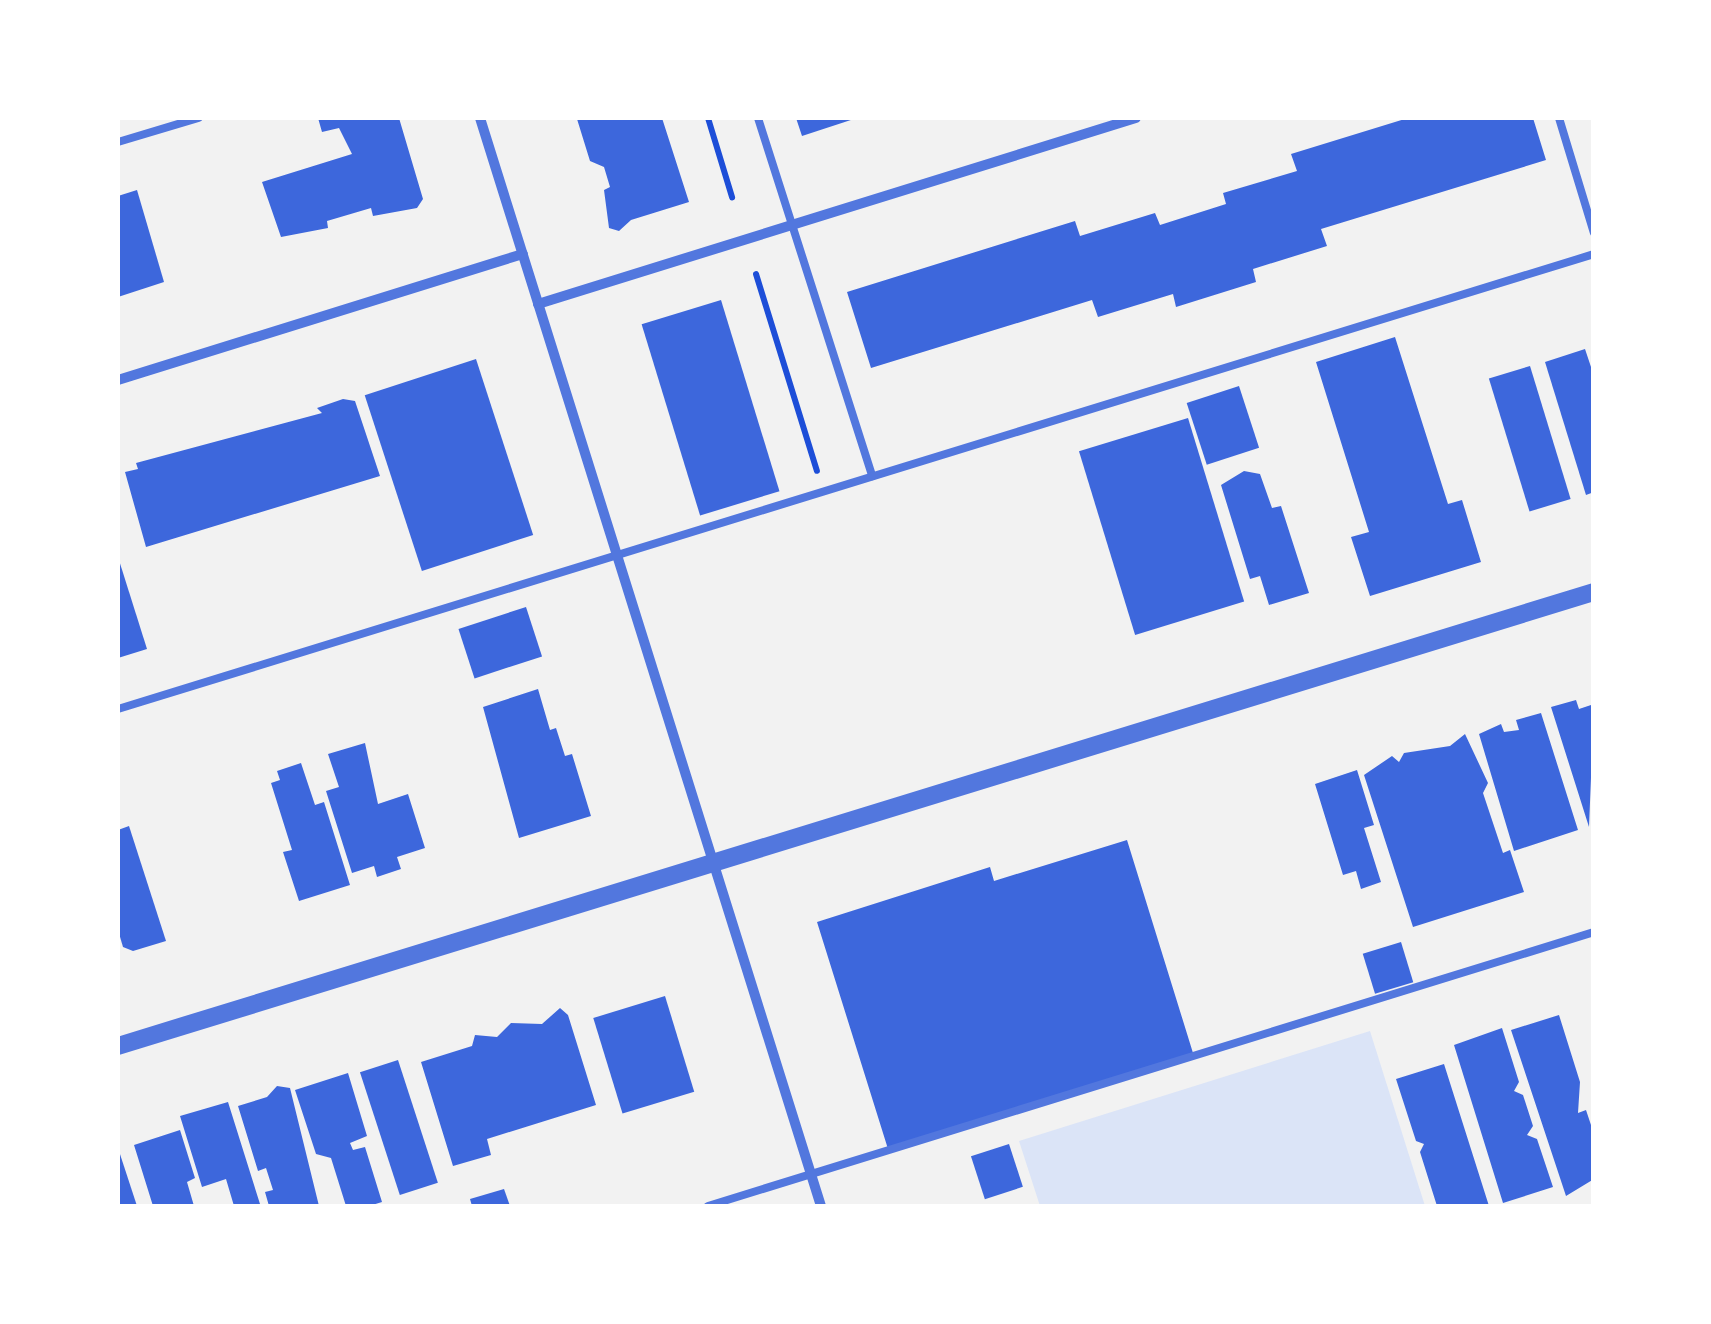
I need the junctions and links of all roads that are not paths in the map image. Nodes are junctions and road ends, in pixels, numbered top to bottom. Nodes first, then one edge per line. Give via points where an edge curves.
1 (198, 118) edge
2 (480, 118) edge
3 (758, 118) edge
4 (1136, 118) edge
5 (1560, 118) edge
6 (118, 142) edge
7 (793, 225) junction
8 (1594, 233) edge
9 (523, 254) junction
10 (1594, 254) edge
11 (538, 304) junction
12 (118, 380) edge
13 (872, 476) junction
14 (617, 555) junction
15 (1594, 592) edge
16 (118, 709) edge
17 (713, 863) junction
18 (1594, 932) edge
19 (118, 1046) edge
20 (811, 1175) junction
21 (708, 1206) edge
22 (821, 1206) edge

1 - 6 lane
2 - 9 street
3 - 7 lane
4 - 7 street
5 - 8 lane
7 - 11 street
7 - 13 lane
9 - 11 street
9 - 12 street
10 - 13 lane
11 - 14 street
13 - 14 lane
14 - 16 lane
14 - 17 street
15 - 17 street
17 - 19 street
17 - 20 street
18 - 20 lane
20 - 21 lane
20 - 22 street

